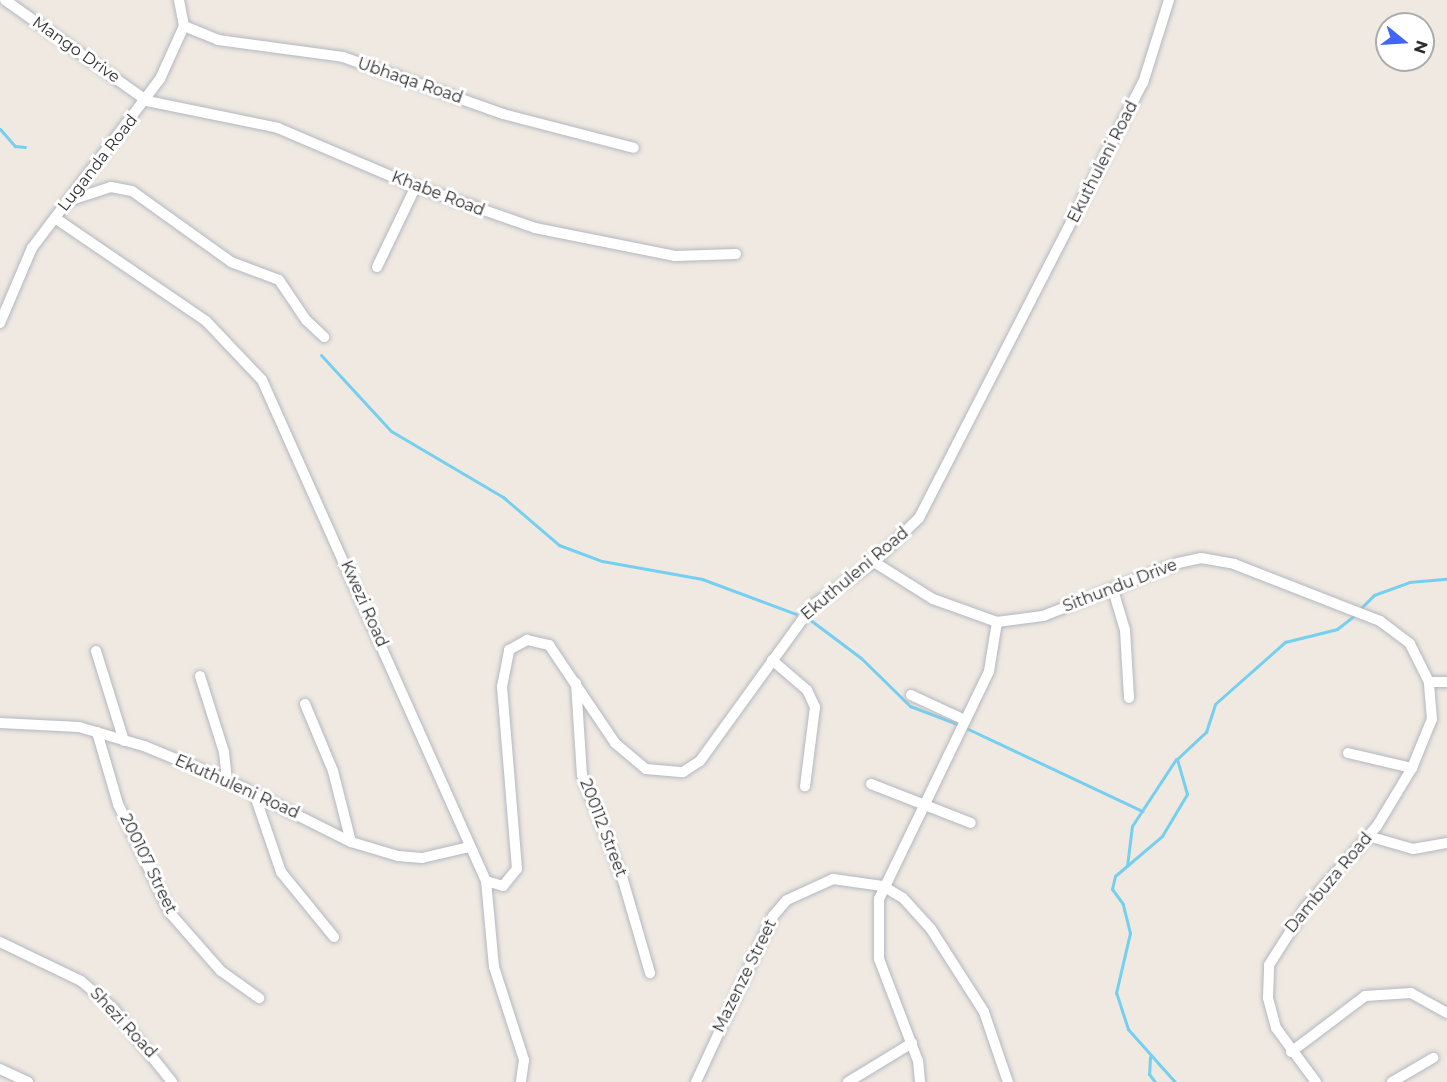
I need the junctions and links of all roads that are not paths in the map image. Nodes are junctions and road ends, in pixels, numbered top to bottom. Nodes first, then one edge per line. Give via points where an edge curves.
1 (5, 0) edge
2 (179, 0) edge
3 (1169, 0) edge
4 (184, 26) junction
5 (147, 101) junction
6 (634, 148) dead end
7 (416, 186) junction
8 (71, 200) junction
9 (55, 218) junction
10 (736, 254) dead end
11 (377, 267) dead end
12 (0, 323) edge
13 (324, 337) dead end
14 (874, 562) junction
15 (1113, 590) junction
16 (997, 622) junction
17 (96, 651) dead end
18 (772, 660) junction
19 (200, 676) dead end
20 (576, 679) junction
21 (1429, 682) junction
22 (1447, 682) edge
23 (911, 695) dead end
24 (1129, 698) dead end
25 (306, 704) dead end
26 (965, 720) junction
27 (0, 723) edge
28 (97, 732) junction
29 (124, 741) junction
30 (1348, 753) dead end
31 (1412, 768) junction
32 (227, 780) junction
33 (871, 784) dead end
34 (805, 786) dead end
35 (254, 793) junction
36 (920, 804) junction
37 (971, 823) dead end
38 (1368, 836) junction
39 (351, 842) junction
40 (1447, 843) edge
41 (469, 847) junction
42 (486, 881) junction
43 (883, 886) junction
44 (334, 937) dead end
45 (0, 942) edge
46 (650, 973) dead end
47 (259, 998) dead end
48 (1447, 1013) edge
49 (912, 1043) junction
50 (1291, 1052) junction
51 (1433, 1058) dead end
52 (0, 1069) edge
53 (28, 1082) edge
54 (172, 1082) edge
55 (520, 1082) edge
56 (696, 1082) edge
57 (848, 1082) edge
58 (920, 1082) edge
59 (1008, 1082) edge
60 (1316, 1082) edge
61 (1392, 1082) edge

1 - 5 street, Mango Drive
2 - 4 street
3 - 14 street, Ekuthuleni Road via 1143,83 963,441 919,518
4 - 5 street, Luganda Road
4 - 6 street, Ubhaqa Road via 238,44 343,57 503,114
5 - 7 street, Khabe Road via 278,128
5 - 8 street, Luganda Road
7 - 10 street, Khabe Road via 494,216 580,238 697,259
7 - 11 street
8 - 9 street, Luganda Road
8 - 13 street via 111,187 132,191 231,262 279,280 306,320
9 - 12 street, Luganda Road via 17,276
9 - 41 street, Kwezi Road via 206,321 262,380
14 - 16 street, Sithundu Drive via 933,599
14 - 18 street, Ekuthuleni Road via 813,605
15 - 16 street, Sithundu Drive via 1043,616
15 - 21 street, Sithundu Drive via 1201,558 1234,564 1351,605 1380,621 1410,645
15 - 24 street via 1125,630
16 - 26 street via 989,670
17 - 29 street
18 - 20 street, Ekuthuleni Road via 700,761 683,772 665,774 639,764 615,743
18 - 34 street via 807,690 815,707
19 - 32 street via 224,752
20 - 42 street, Ekuthuleni Road via 549,645 538,641 518,643 503,663 517,869 503,886
20 - 46 street, 200112 Street via 582,775 623,880
21 - 22 street
21 - 31 street, Dambuza Road via 1432,719
23 - 26 street
25 - 39 street via 333,771
26 - 36 street
27 - 28 street, Ekuthuleni Road
28 - 29 street, Ekuthuleni Road
28 - 47 street, 200107 Street via 118,804 170,913 221,971
29 - 32 street, Ekuthuleni Road
30 - 31 street
31 - 38 street, Dambuza Road
32 - 35 street, Ekuthuleni Road
33 - 36 street
35 - 39 street, Ekuthuleni Road
35 - 44 street via 277,865
36 - 37 street
36 - 43 street
38 - 40 street via 1413,849
38 - 50 street, Dambuza Road via 1305,907 1269,965 1268,998 1276,1028
39 - 41 street, Ekuthuleni Road via 422,858
41 - 42 street, Kwezi Road
42 - 55 street, Kwezi Road via 494,968 524,1060
43 - 49 street via 876,924 879,959
43 - 56 street, Mazenze Street via 833,879 787,900 755,951
43 - 59 street via 903,898 963,972 984,1012
45 - 54 street, Shezi Road via 81,981 126,1022
48 - 50 street via 1411,993 1365,996
49 - 57 street
49 - 58 street
50 - 60 street, Dambuza Road
51 - 61 street
52 - 53 street

